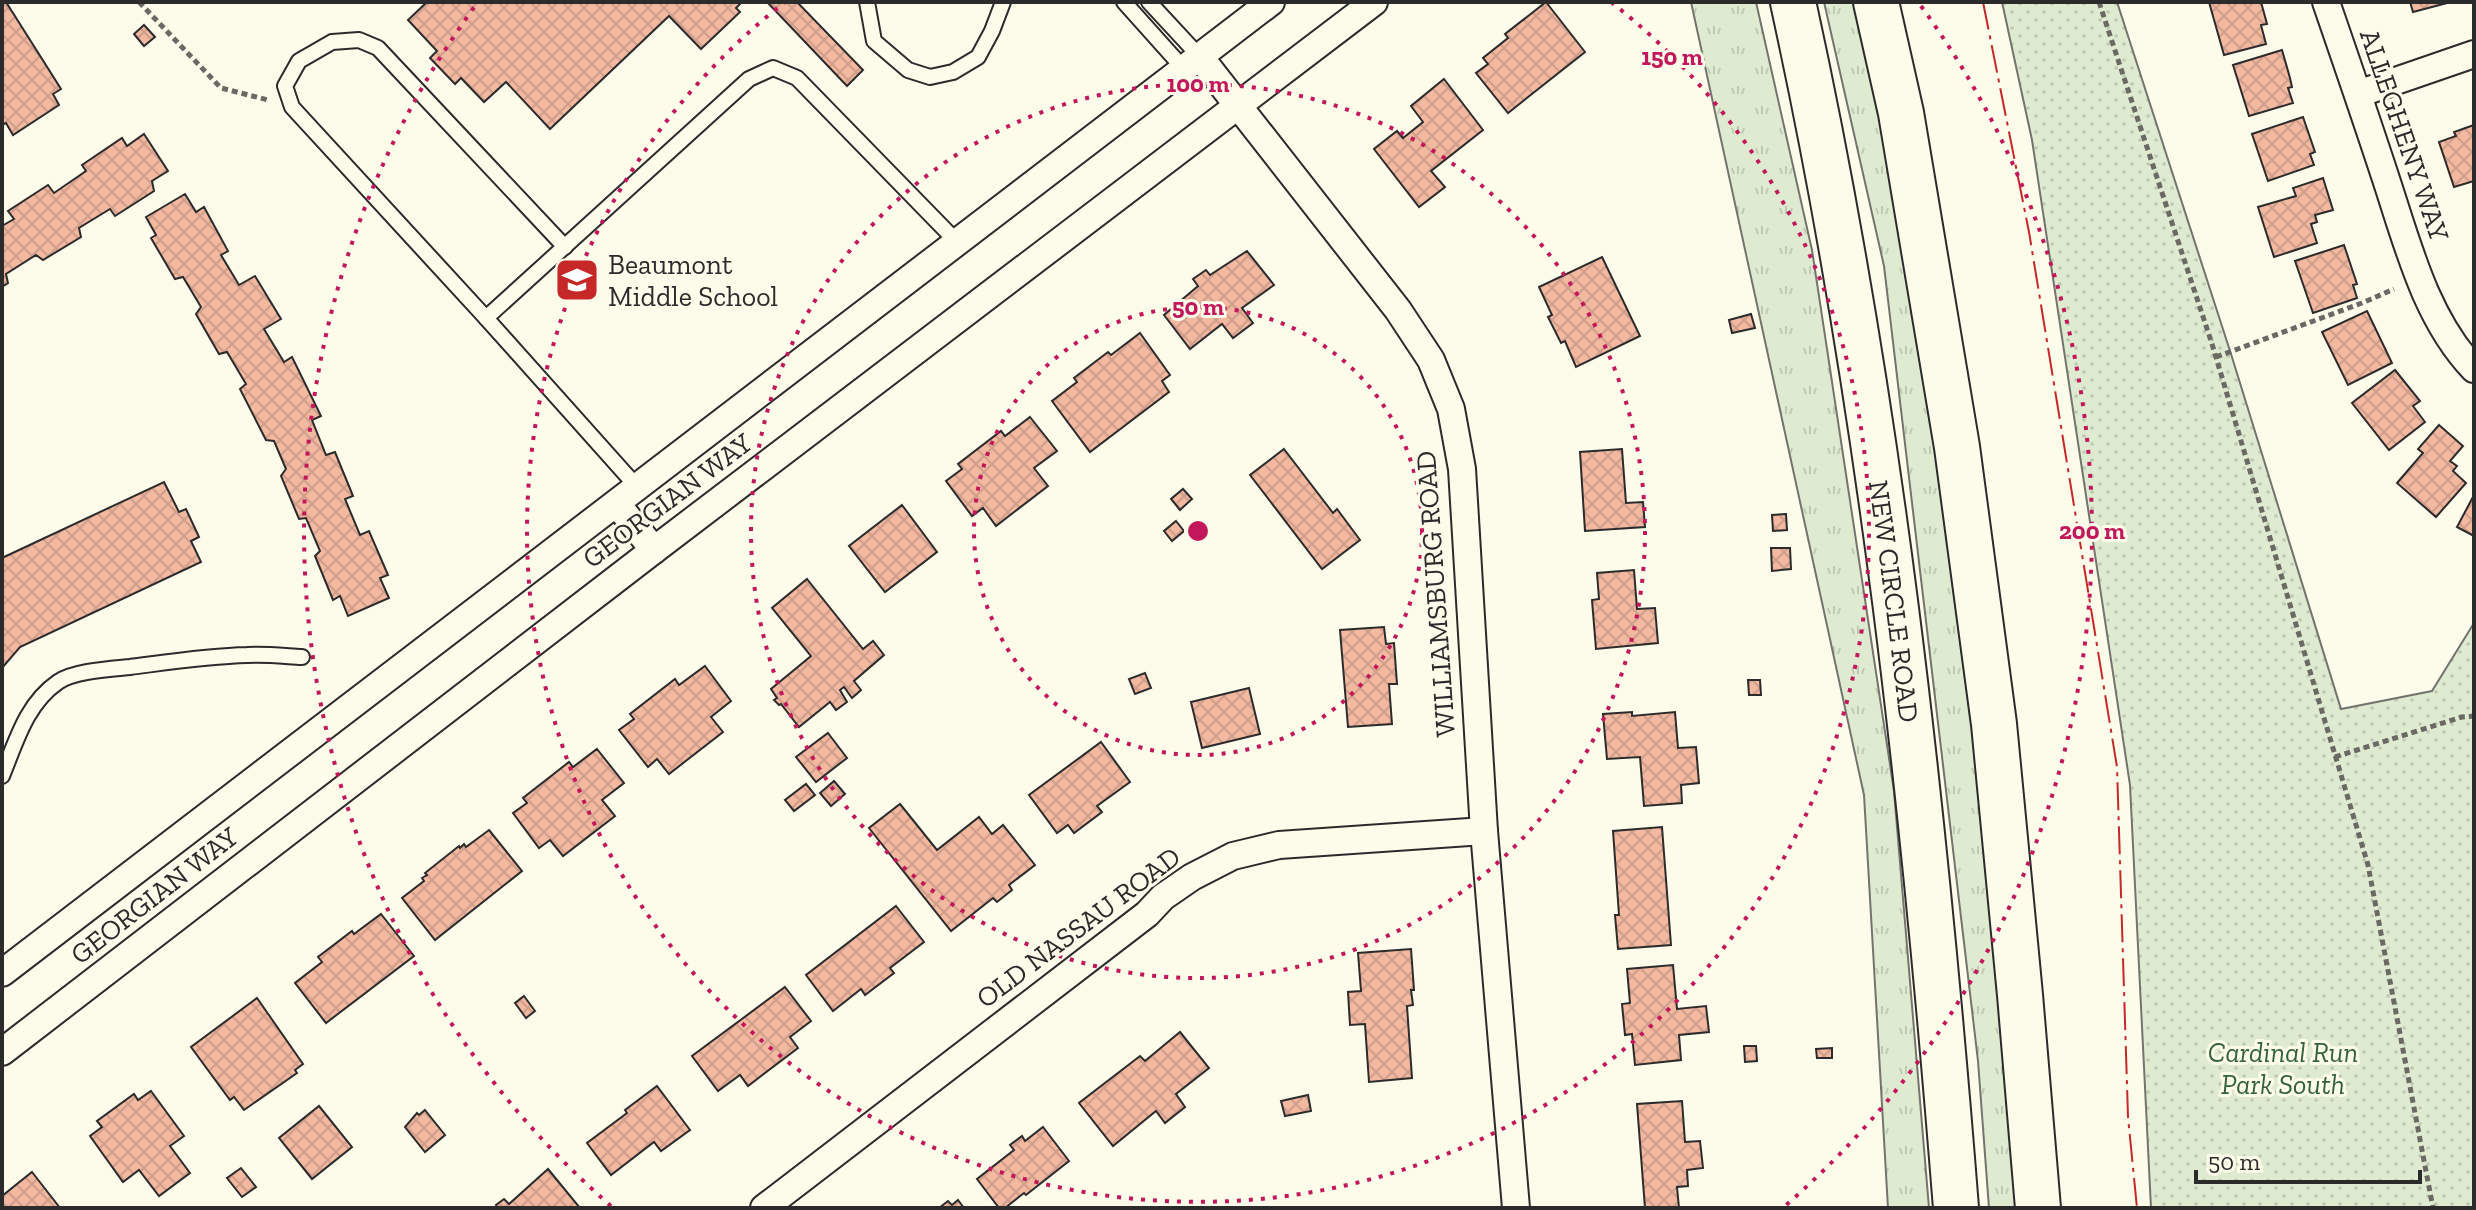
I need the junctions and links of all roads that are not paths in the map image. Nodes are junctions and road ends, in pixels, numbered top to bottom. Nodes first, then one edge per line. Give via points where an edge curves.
1 (867, 2) edge
2 (1003, 2) edge
3 (1124, 2) edge
4 (1149, 2) edge
5 (1271, 2) edge
6 (1374, 2) edge
7 (1793, 2) edge
8 (1876, 2) edge
9 (2326, 2) edge
10 (2474, 54) edge
11 (1192, 63) junction
12 (2358, 94) junction
13 (1238, 104) junction
14 (958, 243) junction
15 (565, 247) junction
16 (486, 318) junction
17 (2474, 369) edge
18 (638, 488) junction
19 (617, 504) junction
20 (654, 550) junction
21 (302, 657) dead end
22 (2, 776) edge
23 (1484, 831) junction
24 (2, 973) edge
25 (2, 1052) edge
26 (764, 1208) edge
27 (1516, 1208) edge
28 (1956, 1208) edge
29 (2038, 1208) edge

1 - 2 lane via 874,41 908,70 930,77 953,72 978,57
3 - 11 lane
4 - 11 lane
5 - 11 street, GEORGIAN WAY
6 - 13 street, GEORGIAN WAY
7 - 28 highway, NEW CIRCLE ROAD via 1837,222 1878,474 1938,976
8 - 29 highway via 1901,113 1961,478 1995,739
9 - 12 street, ALLEGHENY WAY
10 - 12 street
11 - 13 street, WILLIAMSBURG ROAD
11 - 14 street, GEORGIAN WAY
12 - 17 street, ALLEGHENY WAY via 2417,272 2442,326
13 - 20 street, GEORGIAN WAY
13 - 23 street, WILLIAMSBURG ROAD via 1398,310 1431,360 1451,409 1462,469
14 - 15 lane via 797,78 773,68 749,79
14 - 18 street, GEORGIAN WAY
15 - 16 lane
15 - 16 lane via 378,48 359,40 332,42 299,61 285,86 292,107
16 - 18 lane
18 - 19 street, GEORGIAN WAY
19 - 20 street
19 - 24 street, GEORGIAN WAY
20 - 25 street, GEORGIAN WAY
21 - 22 lane via 207,658 69,677 32,708
23 - 26 street, OLD NASSAU ROAD via 1279,845 1233,856 1192,877
23 - 27 street, WILLIAMSBURG ROAD

